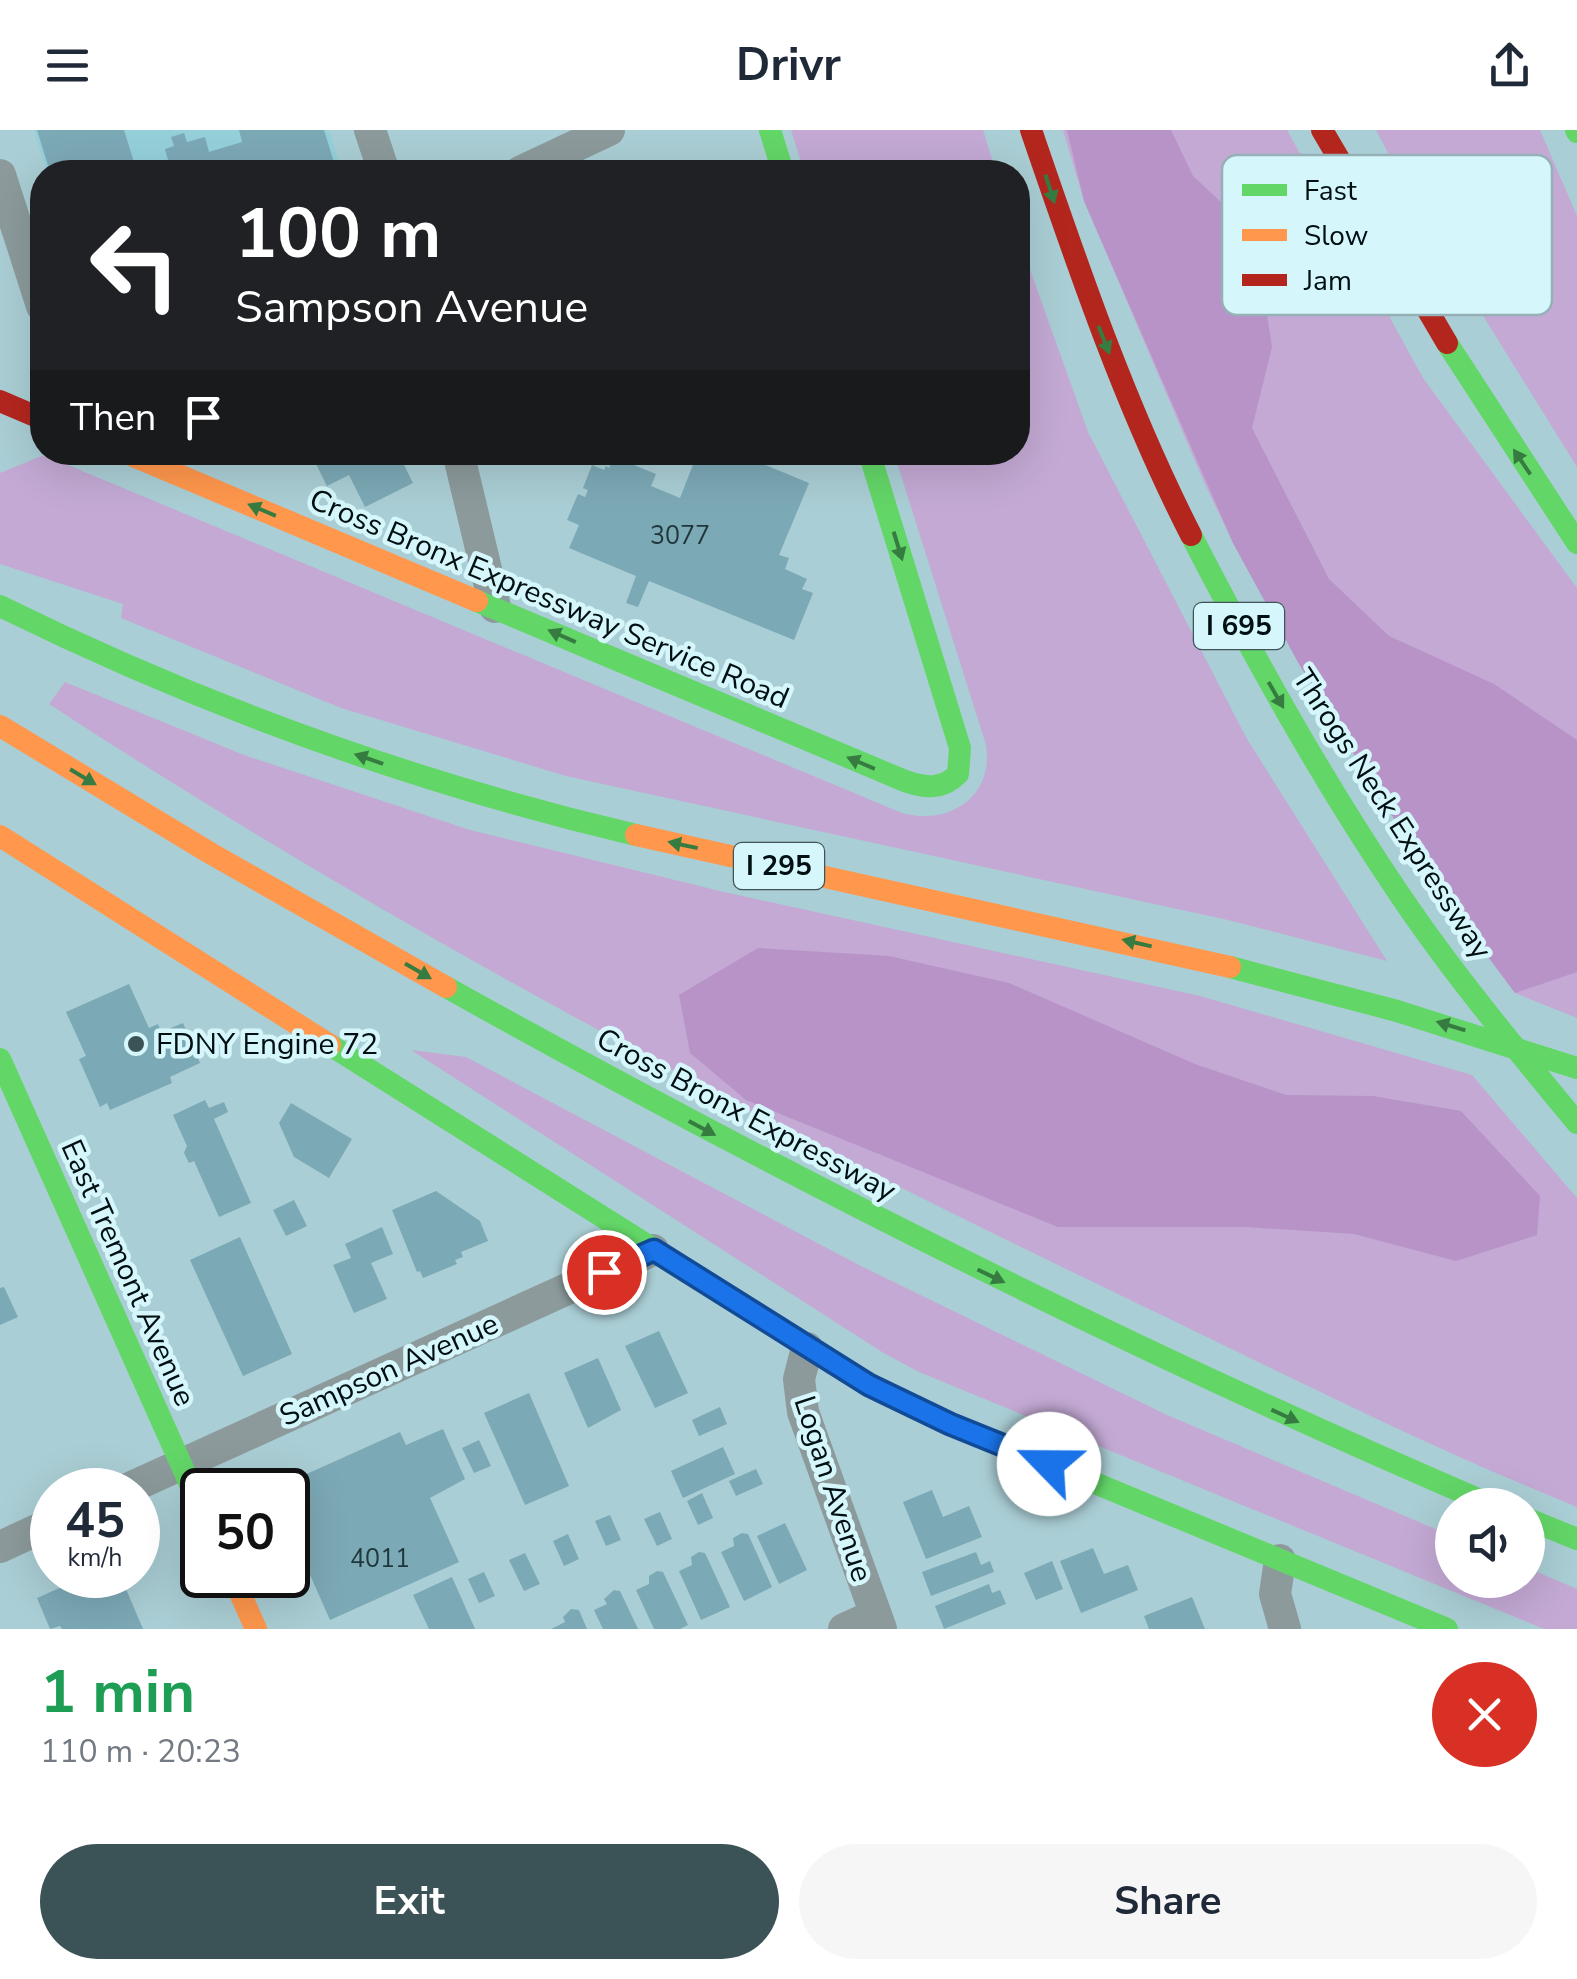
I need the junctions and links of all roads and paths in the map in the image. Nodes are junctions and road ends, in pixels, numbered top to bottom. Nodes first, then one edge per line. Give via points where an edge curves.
1 (370, 130) edge
2 (609, 130) edge
3 (770, 130) edge
4 (1031, 130) edge
5 (1322, 130) edge
6 (1335, 155) edge
7 (380, 160) edge
8 (545, 160) edge
9 (779, 160) edge
10 (0, 176) edge
11 (30, 269) edge
12 (1428, 315) edge
13 (155, 465) edge
14 (461, 465) edge
15 (873, 465) edge
16 (1577, 543) edge
17 (0, 606) edge
18 (495, 607) junction
19 (0, 726) edge
20 (0, 836) edge
21 (0, 1059) edge
22 (1577, 1068) edge
23 (1574, 1119) edge
24 (654, 1250) junction
25 (807, 1348) junction
26 (182, 1464) junction
27 (184, 1468) edge
28 (160, 1474) edge
29 (1452, 1488) edge
30 (1545, 1527) edge
31 (30, 1533) edge
32 (1577, 1539) edge
33 (0, 1547) edge
34 (1280, 1560) junction
35 (242, 1598) edge
36 (878, 1622) edge
37 (256, 1629) edge
38 (844, 1629) edge
39 (1285, 1629) edge
40 (1447, 1629) edge

1 - 7 street
2 - 8 street
3 - 9 main road
4 -> 23 main road, Throgs Neck Expressway / I 695 via 1103,338 1225,601 1338,798 1460,976
6 -> 5 main road
10 - 11 street
16 -> 12 main road
18 -> 13 main road, Cross Bronx Expressway Service Road
14 - 18 street
15 -> 18 main road, Cross Bronx Expressway Service Road via 960,748 952,781 935,788 905,782
22 -> 17 main road, I 295 via 1296,981 647,838 480,794 266,722
19 -> 29 main road, Cross Bronx Expressway via 482,1008 764,1161 1104,1331
20 - 24 main road
21 - 26 main road, East Tremont Avenue
24 - 25 main road
24 - 26 street, Sampson Avenue
25 - 34 main road via 935,1417
25 - 36 street, Logan Avenue via 799,1379 803,1412
26 - 27 main road, East Tremont Avenue
26 - 28 street, Sampson Avenue
30 - 32 main road
31 - 33 street
34 - 39 street via 1275,1594
34 - 40 main road
35 - 37 main road
36 - 38 street

